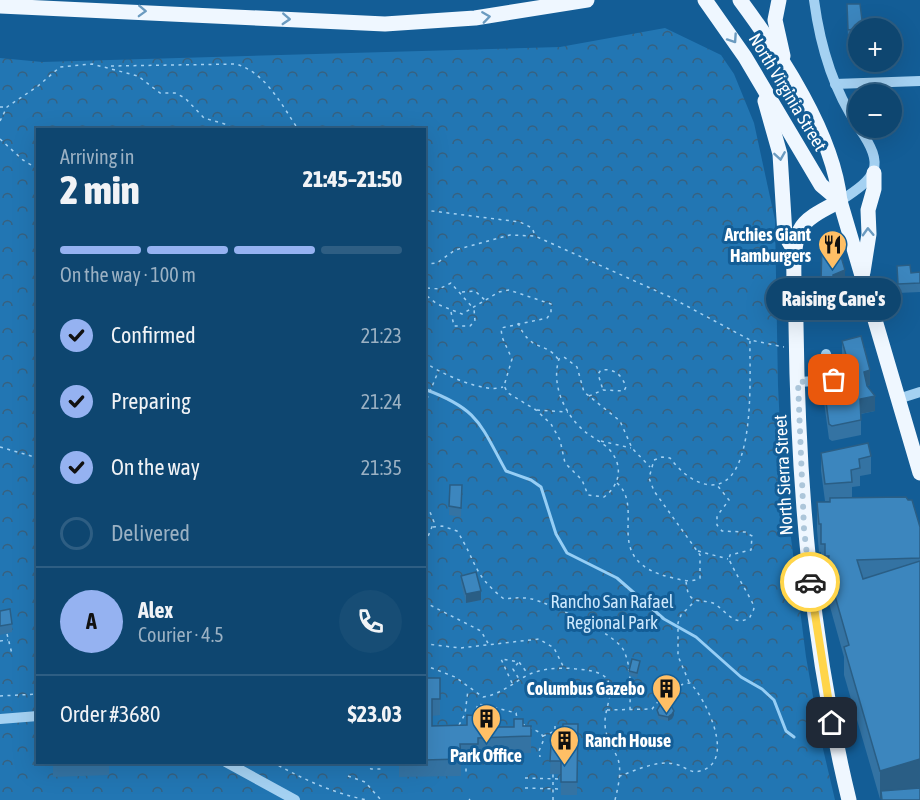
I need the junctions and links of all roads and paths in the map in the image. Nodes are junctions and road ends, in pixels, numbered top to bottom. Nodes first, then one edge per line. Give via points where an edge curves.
1 (587, 0) edge
2 (705, 0) edge
3 (740, 0) edge
4 (779, 0) edge
5 (814, 0) edge
6 (0, 6) edge
7 (108, 67) junction
8 (786, 71) junction
9 (759, 80) junction
10 (920, 81) edge
11 (835, 84) junction
12 (0, 107) edge
13 (7, 107) junction
14 (848, 108) edge
15 (0, 121) edge
16 (230, 128) edge
17 (297, 128) edge
18 (865, 138) edge
19 (0, 139) edge
20 (36, 167) edge
21 (874, 173) junction
22 (840, 201) junction
23 (426, 210) edge
24 (535, 236) junction
25 (795, 252) junction
26 (426, 265) edge
27 (862, 275) junction
28 (426, 281) edge
29 (427, 288) junction
30 (461, 292) junction
31 (426, 296) edge
32 (486, 301) junction
33 (474, 308) junction
34 (451, 311) junction
35 (518, 322) junction
36 (750, 340) junction
37 (796, 349) junction
38 (826, 354) dead end
39 (559, 359) junction
40 (426, 363) edge
41 (438, 372) junction
42 (834, 380) junction
43 (798, 382) junction
44 (504, 386) junction
45 (603, 390) junction
46 (920, 392) edge
47 (838, 393) edge
48 (589, 396) junction
49 (898, 399) junction
50 (426, 401) edge
51 (536, 410) junction
52 (569, 412) junction
53 (598, 441) junction
54 (0, 447) edge
55 (632, 448) junction
56 (36, 457) edge
57 (650, 466) junction
58 (920, 473) edge
59 (617, 483) junction
60 (717, 485) junction
61 (426, 509) edge
62 (433, 527) junction
63 (426, 542) edge
64 (698, 551) junction
65 (729, 559) junction
66 (686, 581) junction
67 (695, 601) junction
68 (426, 603) edge
69 (7, 633) dead end
70 (9, 640) junction
71 (0, 641) edge
72 (426, 644) edge
73 (489, 645) junction
74 (12, 654) dead end
75 (519, 662) junction
76 (426, 665) edge
77 (564, 668) junction
78 (513, 669) junction
79 (505, 670) junction
80 (528, 675) junction
81 (520, 680) junction
82 (690, 683) junction
83 (512, 684) junction
84 (468, 689) junction
85 (36, 694) edge
86 (0, 696) edge
87 (485, 705) junction
88 (606, 710) junction
89 (630, 711) junction
90 (465, 714) junction
91 (36, 716) edge
92 (0, 719) edge
93 (485, 719) edge
94 (555, 724) dead end
95 (459, 732) edge
96 (542, 736) junction
97 (465, 755) edge
98 (540, 757) dead end
99 (230, 764) edge
100 (276, 764) edge
101 (367, 764) edge
102 (382, 769) dead end
103 (553, 774) dead end
104 (348, 776) dead end
105 (466, 776) dead end
106 (619, 776) junction
107 (525, 778) dead end
108 (553, 779) junction
109 (561, 779) edge
110 (525, 788) dead end
111 (553, 789) junction
112 (561, 789) edge
113 (295, 800) edge
114 (367, 800) edge
115 (381, 800) edge
116 (553, 800) edge
117 (615, 800) edge
118 (849, 800) edge

6 -> 1 main road via 385,24 475,18
2 -> 9 main road, North Virginia Street
3 - 8 main road, North Virginia Street
4 - 8 main road via 775,20
5 - 11 street via 822,46
7 - 13 path via 70,64 51,73
7 - 16 path via 138,76 160,93 175,93 204,118
7 - 17 path via 236,64 251,69 273,92
8 - 22 main road, North Virginia Street via 825,146 838,179
9 - 22 main road, North Virginia Street via 821,185
9 -> 25 main road via 780,154 784,235
10 - 11 street
11 - 14 street
12 - 13 path
13 - 15 path
18 - 21 street via 875,155
19 - 20 path
21 - 22 street
27 -> 21 main road
22 - 25 main road, North Sierra Street via 802,226
22 - 27 main road, North Virginia Street
23 - 24 path via 520,222 532,228
24 - 26 path via 510,235 455,250
24 - 36 path via 660,292
25 - 37 main road, North Sierra Street
27 - 49 main road, North Virginia Street
28 - 29 path
29 - 30 path via 451,283
29 - 31 path
30 - 32 path via 475,291
30 - 33 path
31 - 34 path
32 - 33 path
32 - 35 path via 509,290 551,304 551,313 546,318
33 - 34 path via 462,314
33 - 34 path via 475,321 470,326 454,326
35 - 39 path via 532,344 553,352
35 - 44 path via 501,328 512,359
36 - 37 path
36 - 60 path via 744,450 735,471
37 - 43 main road, North Sierra Street
38 - 42 street
39 - 48 path via 564,357 577,367 579,381
39 - 52 path via 557,386
40 - 41 path
41 - 44 path via 486,389
41 - 50 path
42 - 43 street
42 - 47 street
43 - 118 main road, North Sierra Street via 808,566 823,670
44 - 51 path via 508,393
45 - 45 path via 624,391 624,380 613,370 601,370 598,374
45 - 48 path
46 - 49 street
48 - 55 path via 620,421
49 - 58 main road, North Virginia Street
51 - 52 path
51 - 59 path via 551,423 565,463 582,480 588,495 604,497
52 - 53 path
53 - 55 path
53 - 59 path via 614,458
54 - 56 path
55 - 57 path
57 - 60 path via 654,460 670,458 694,480
57 - 64 path via 654,491
59 - 66 path via 629,500 628,546 639,561 664,576
60 - 65 path via 729,500 717,516 717,525 722,531 752,536 751,550 730,555
61 - 62 path
62 - 63 path
62 - 89 path via 457,531 475,569 504,598 535,600 619,643 628,663
64 - 65 path
64 - 66 path via 700,578
65 - 67 path via 740,585 753,599 750,617 738,620 726,616 715,604
66 - 67 path via 689,596
67 - 82 path via 678,623 677,649
68 - 73 path via 481,631
69 - 70 path
70 - 71 path
70 - 74 path
72 - 73 path via 460,648
73 - 77 path via 539,639 554,648
75 - 78 path
75 - 79 path via 501,659
75 - 80 path
76 - 84 path via 455,677
77 - 80 path
77 - 88 path via 602,674 610,691
78 - 79 path
78 - 81 path
79 - 83 path
80 - 81 path
81 - 83 path
82 - 89 path via 669,691 652,709
82 - 106 path via 712,718 717,738 713,762 707,769 693,773 676,764 663,764
83 - 84 path via 483,697
84 - 90 path
85 - 86 path
87 - 90 path via 478,704 474,716
87 - 93 path
87 - 96 path via 516,713 522,724
88 - 89 path
88 - 106 path via 608,741 618,758
90 - 95 path
91 - 92 street
94 - 96 path via 555,731
96 - 98 path
97 - 105 path
99 - 113 street
100 - 114 path via 341,795
101 - 102 path via 371,769
103 - 108 path
104 - 115 path via 365,782
106 - 117 path
107 - 108 path
108 - 109 path
108 - 111 path
110 - 111 path
111 - 112 path
111 - 116 path

